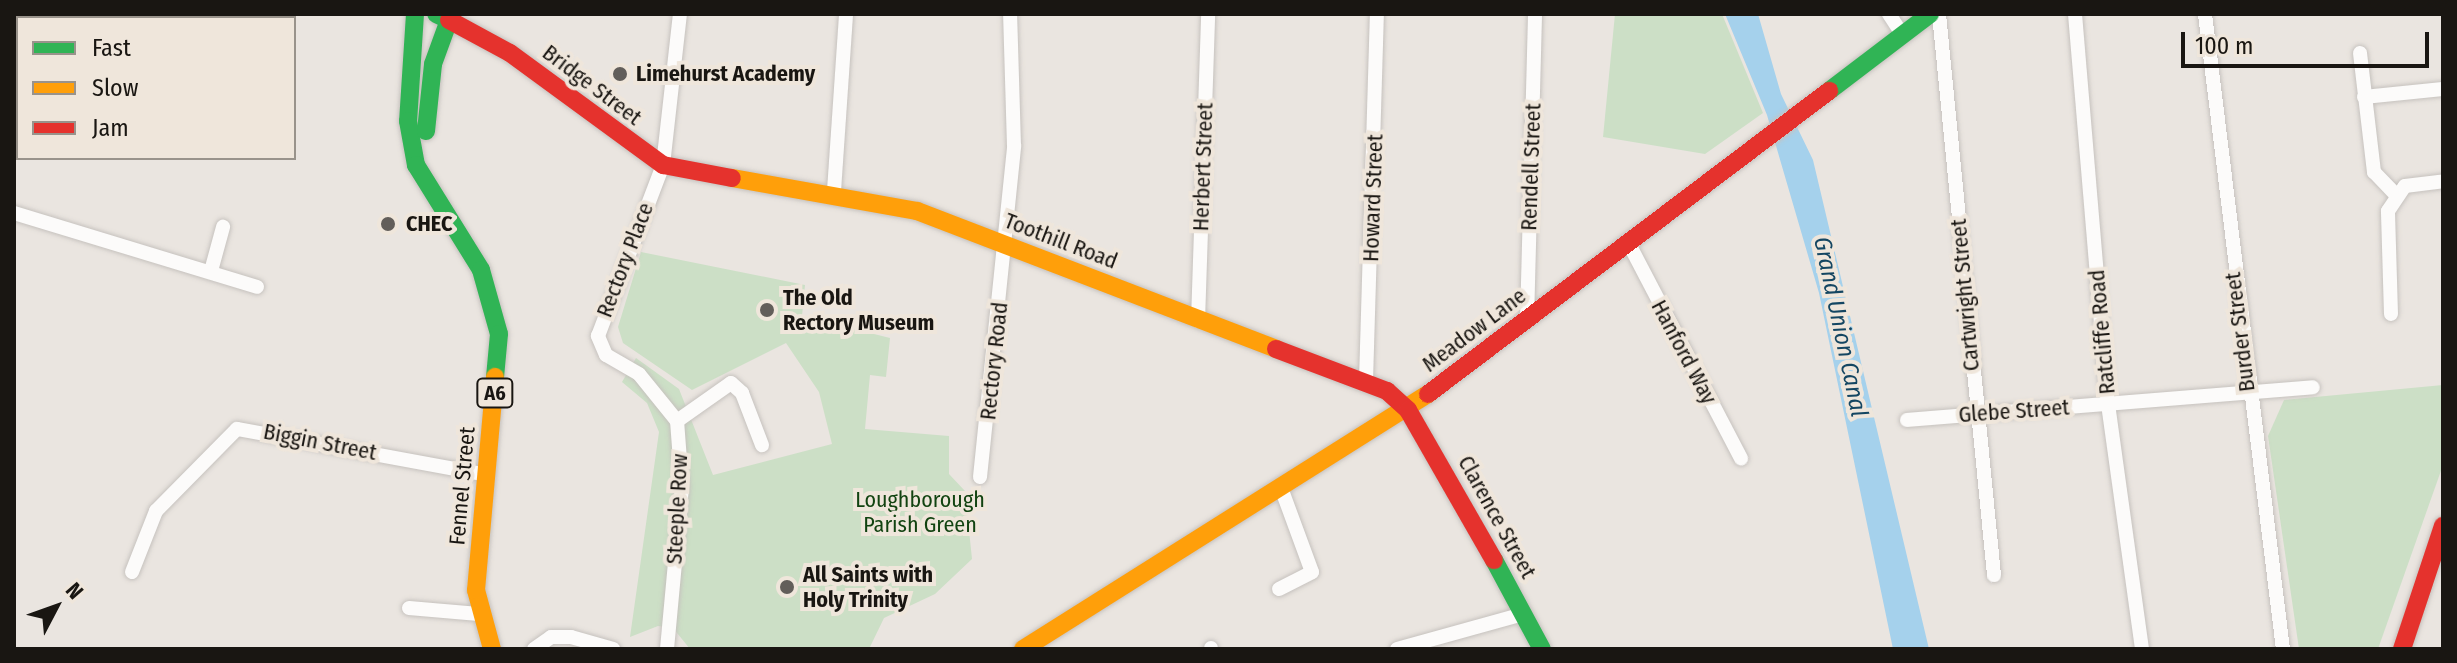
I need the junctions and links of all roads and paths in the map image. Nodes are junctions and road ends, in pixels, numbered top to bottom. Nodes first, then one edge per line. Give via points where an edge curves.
1 (415, 14) edge
2 (680, 14) edge
3 (846, 14) edge
4 (1010, 14) edge
5 (1208, 14) edge
6 (1377, 14) edge
7 (1535, 14) edge
8 (1889, 14) edge
9 (1930, 14) edge
10 (1939, 14) edge
11 (2075, 14) edge
12 (2205, 14) edge
13 (442, 17) edge
14 (1902, 34) junction
15 (2360, 53) dead end
16 (2443, 89) edge
17 (2364, 97) junction
18 (671, 167) junction
19 (2443, 181) edge
20 (432, 186) junction
21 (834, 191) junction
22 (2395, 194) junction
23 (14, 213) edge
24 (223, 227) dead end
25 (1629, 244) junction
26 (1007, 246) junction
27 (211, 271) junction
28 (257, 287) dead end
29 (2391, 314) dead end
30 (1198, 321) junction
31 (1527, 321) junction
32 (646, 381) joint
33 (1366, 381) junction
34 (2313, 387) dead end
35 (2247, 394) junction
36 (2108, 404) junction
37 (1408, 410) junction
38 (1976, 414) junction
39 (1907, 420) dead end
40 (677, 421) junction
41 (762, 445) dead end
42 (1741, 458) dead end
43 (487, 475) junction
44 (980, 477) dead end
45 (1283, 493) junction
46 (2443, 526) edge
47 (132, 572) dead end
48 (1994, 575) dead end
49 (1279, 589) dead end
50 (409, 608) dead end
51 (479, 614) junction
52 (1523, 614) junction
53 (492, 649) edge
54 (534, 649) edge
55 (613, 649) edge
56 (667, 649) edge
57 (1023, 649) edge
58 (1397, 649) edge
59 (1542, 649) edge
60 (2142, 649) edge
61 (2283, 649) edge
62 (2402, 649) edge

1 - 20 main road, Fennel Street / A6 via 408,121 416,165
2 - 18 street, Rectory Place
3 - 21 street
4 - 26 street, Rectory Road
5 - 30 street, Herbert Street
6 - 33 street, Howard Street
7 - 31 street, Rendell Street
8 - 14 street
9 - 14 main road, Meadow Lane
10 - 38 street, Cartwright Street
11 - 36 street, Ratcliffe Road
12 - 35 street, Burder Street
13 - 18 main road, Bridge Street via 510,53
13 - 20 main road, Fennel Street / A6 via 428,90
14 - 25 main road, Meadow Lane
15 - 17 street
16 - 17 street
17 - 22 street via 2374,172
18 - 21 main road, Toothill Road
18 - 32 street, Rectory Place via 600,318 606,355
19 - 22 street via 2419,181
20 - 43 main road, Fennel Street / A6 via 481,270 496,316
21 - 26 main road, Toothill Road via 917,211
22 - 29 street via 2384,241
23 - 27 street
24 - 27 street
25 - 31 main road, Meadow Lane
25 - 42 street, Hanford Way
26 - 30 main road, Toothill Road
26 - 44 street, Rectory Road
27 - 28 street
30 - 33 main road, Toothill Road
31 - 37 main road, Meadow Lane
32 - 40 street, Steeple Row
33 - 37 main road, Toothill Road
34 - 35 street, Glebe Street
35 - 36 street, Glebe Street
35 - 61 street, Burder Street
36 - 38 street, Glebe Street
36 - 60 street, Ratcliffe Road
37 - 45 main road, Meadow Lane
37 - 52 main road, Clarence Street
38 - 39 street, Glebe Street
38 - 48 street, Cartwright Street
40 - 41 street via 731,383 742,393
40 - 56 street, Steeple Row via 682,487
43 - 47 street, Biggin Street via 237,429 156,511
43 - 51 main road, Fennel Street / A6
45 - 49 street via 1312,572
45 - 57 main road, Meadow Lane
46 - 62 main road
50 - 51 street
51 - 53 main road, A6
52 - 58 street
52 - 59 main road, Clarence Street
54 - 55 street via 560,637

